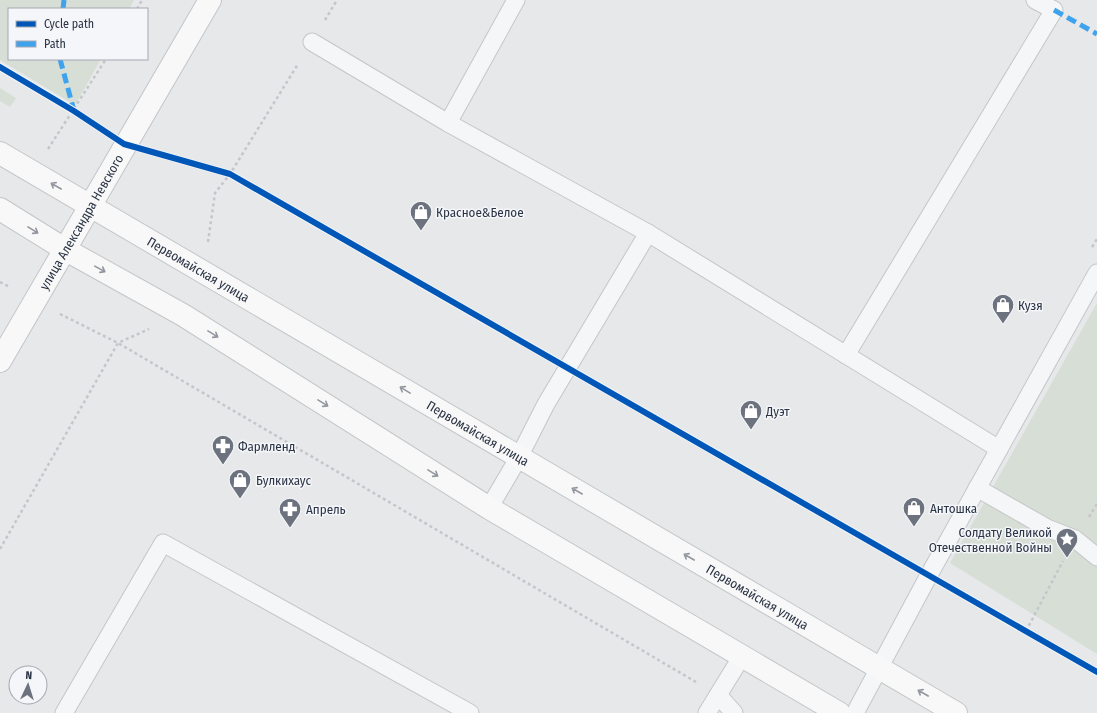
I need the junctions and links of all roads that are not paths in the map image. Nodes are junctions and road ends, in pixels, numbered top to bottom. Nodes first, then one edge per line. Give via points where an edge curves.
1 (210, 0) edge
2 (516, 0) edge
3 (1036, 0) edge
4 (312, 42) road end
5 (448, 122) junction
6 (0, 153) edge
7 (90, 206) junction
8 (0, 209) edge
9 (648, 233) junction
10 (66, 250) junction
11 (1097, 273) edge
12 (846, 355) junction
13 (0, 360) edge
14 (999, 449) junction
15 (519, 457) junction
16 (977, 488) junction
17 (489, 508) junction
18 (1097, 557) edge
19 (742, 656) junction
20 (880, 668) junction
21 (718, 695) junction
22 (64, 713) edge
23 (470, 713) edge
24 (707, 713) edge
25 (734, 713) edge
26 (839, 713) edge
27 (855, 713) edge
28 (956, 713) edge

1 - 7 main road, улица Александра Невского
2 - 5 lane
3 - 12 lane via 1054,10
4 - 5 lane
5 - 9 lane
7 -> 6 main road, Первомайская улица
7 - 10 main road, улица Александра Невского
15 -> 7 main road, Первомайская улица
8 -> 10 main road
9 - 12 lane
9 - 15 lane via 546,404
10 - 13 main road, улица Александра Невского
10 -> 17 main road via 183,315
11 - 14 lane
12 - 14 lane
14 - 16 lane
15 - 17 lane
20 -> 15 main road, Первомайская улица
16 - 18 lane via 1047,528 1075,539
16 - 20 lane
17 - 19 main road
19 - 21 lane
19 - 26 main road
20 - 27 lane
28 -> 20 main road, Первомайская улица
21 - 24 lane
21 - 25 lane
22 - 23 lane via 163,543

